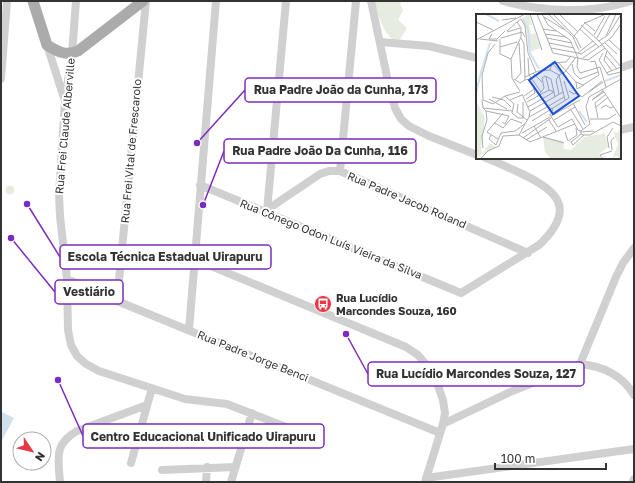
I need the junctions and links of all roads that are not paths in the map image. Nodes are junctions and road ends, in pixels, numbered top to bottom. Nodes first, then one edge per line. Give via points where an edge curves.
1 (7, 1) edge
2 (33, 1) edge
3 (76, 1) edge
4 (144, 1) edge
5 (216, 1) edge
6 (286, 1) edge
7 (356, 1) edge
8 (371, 1) edge
9 (503, 1) edge
10 (631, 1) edge
11 (536, 4) edge
12 (598, 4) edge
13 (380, 42) junction
14 (47, 45) junction
15 (72, 54) junction
16 (476, 58) edge
17 (634, 63) edge
18 (621, 68) edge
19 (1, 77) edge
20 (65, 101) junction
21 (634, 127) edge
22 (621, 130) edge
23 (476, 155) edge
24 (499, 160) edge
25 (340, 171) junction
26 (200, 185) junction
27 (267, 211) junction
28 (634, 248) edge
29 (528, 252) junction
30 (194, 259) junction
31 (67, 279) junction
32 (117, 301) junction
33 (189, 330) junction
34 (580, 364) junction
35 (152, 388) junction
36 (634, 395) edge
37 (147, 405) junction
38 (252, 413) junction
39 (443, 424) junction
40 (440, 433) junction
41 (314, 438) dead end
42 (634, 449) edge
43 (131, 463) dead end
44 (207, 467) junction
45 (235, 467) junction
46 (162, 470) dead end
47 (634, 479) edge
48 (426, 480) edge
49 (60, 482) edge
50 (206, 482) edge
51 (231, 482) edge
52 (633, 482) edge

1 - 19 street
2 - 14 main road
3 - 15 street, Rua Frei Claude Alberville
4 - 15 main road
4 - 32 street, Rua Frei Vital de Frescarolo
5 - 26 street
6 - 27 street
7 - 25 street
8 - 13 street
9 - 11 street
10 - 12 street via 617,6
11 - 12 street via 562,10
13 - 16 street via 429,46
13 - 23 street via 388,86 401,120 429,136
14 - 15 main road via 59,52
14 - 20 street
15 - 20 street, Rua Frei Claude Alberville
17 - 18 street
20 - 31 street, Rua Frei Claude Alberville via 59,194
21 - 22 street
24 - 29 street via 537,181 558,200 560,214 557,224 550,235
25 - 27 street, Rua Padre Jacob Roland via 320,174
25 - 29 street, Rua Padre Jacob Roland
26 - 27 street, Rua Cônego Odon Luís Vieira da Silva
26 - 30 street
27 - 29 street, Rua Cônego Odon Luís Vieira da Silva via 461,293
28 - 34 street via 616,277
30 - 33 street
30 - 39 street via 406,347 418,355 437,383 445,413
31 - 32 street, Rua Padre Jorge Benci
31 - 35 street, Rua Frei Claude Alberville via 68,330 71,345 77,356 99,371
32 - 33 street, Rua Padre Jorge Benci
33 - 40 street, Rua Padre Jorge Benci
34 - 36 street via 592,365 614,374
34 - 39 street via 510,392
35 - 37 street
35 - 38 street, Rua Frei Claude Alberville via 185,399 227,404
37 - 43 street
37 - 49 street via 77,430 68,436 60,446 58,454
38 - 41 street, Rua Frei Claude Alberville
38 - 45 street
39 - 40 street
40 - 48 street
42 - 48 street
44 - 45 street
44 - 46 street
44 - 50 street
45 - 51 street
47 - 52 street

